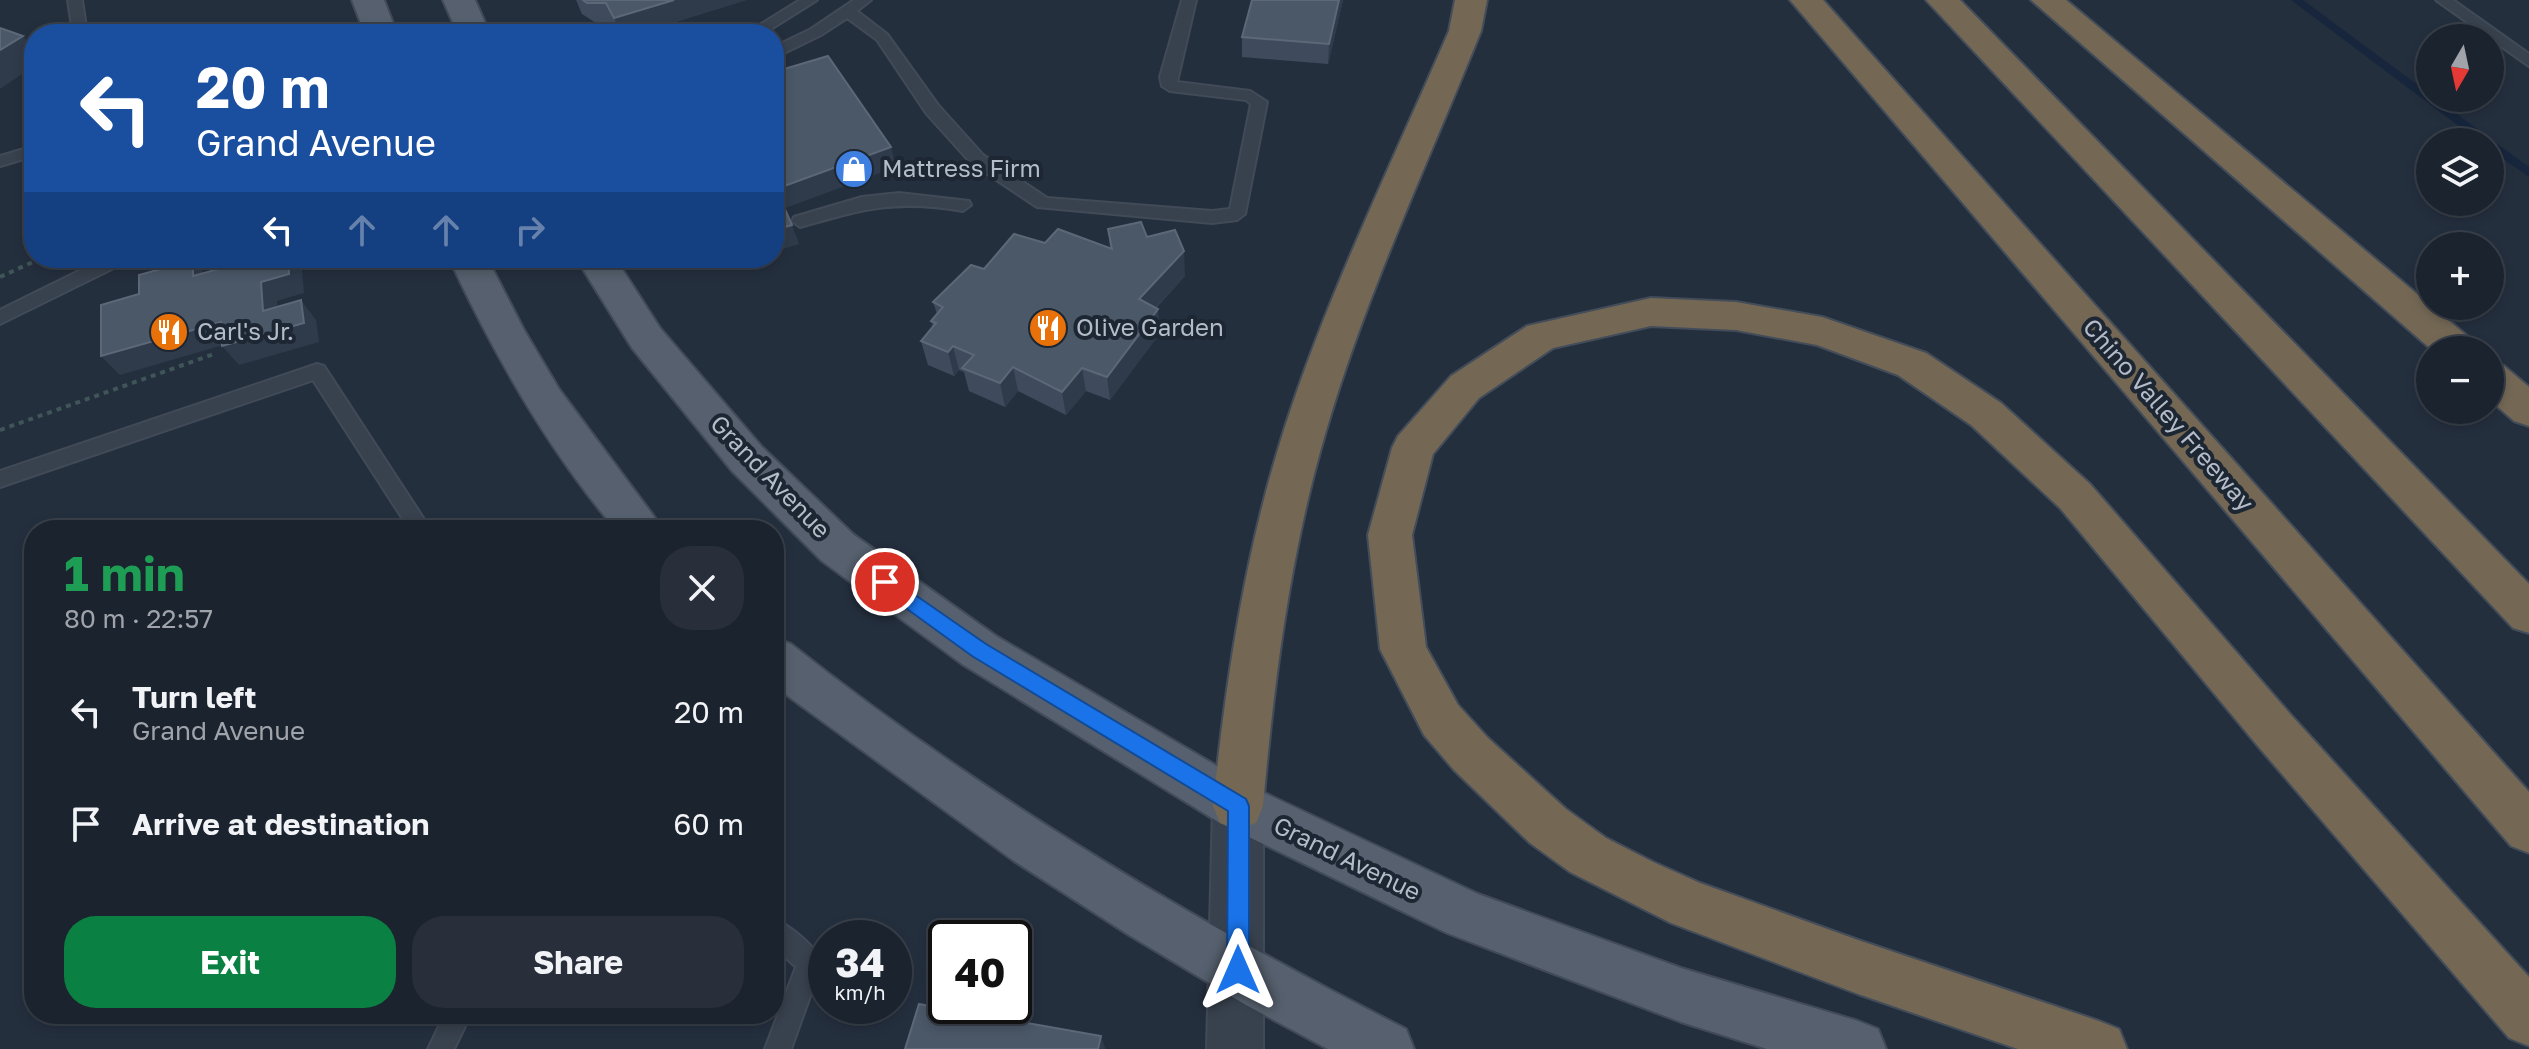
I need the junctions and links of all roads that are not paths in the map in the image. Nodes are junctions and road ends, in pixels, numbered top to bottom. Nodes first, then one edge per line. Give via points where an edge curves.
1 (75, 0) edge
2 (368, 0) edge
3 (459, 0) edge
4 (810, 0) edge
5 (864, 0) edge
6 (1189, 0) edge
7 (1471, 0) edge
8 (1806, 0) edge
9 (1942, 0) edge
10 (2047, 0) edge
11 (2443, 0) edge
12 (848, 12) junction
13 (79, 24) edge
14 (377, 24) edge
15 (470, 24) edge
16 (769, 24) edge
17 (784, 47) edge
18 (2529, 61) edge
19 (24, 154) edge
20 (0, 161) edge
21 (963, 205) dead end
22 (800, 221) dead end
23 (100, 268) edge
24 (473, 268) edge
25 (601, 268) edge
26 (0, 318) edge
27 (2442, 336) edge
28 (2504, 389) edge
29 (2529, 410) edge
30 (0, 479) edge
31 (414, 520) edge
32 (634, 520) edge
33 (2529, 614) edge
34 (784, 667) edge
35 (1238, 806) junction
36 (2529, 829) edge
37 (784, 940) edge
38 (1238, 970) junction
39 (2529, 1018) edge
40 (453, 1024) edge
41 (441, 1049) edge
42 (778, 1049) edge
43 (1235, 1049) edge
44 (1386, 1049) edge
45 (1858, 1049) edge
46 (2099, 1049) edge

1 - 13 lane
2 - 14 main road
3 - 15 main road
4 - 16 lane
5 - 12 lane
6 - 12 lane via 1170,86 1250,96 1259,102 1237,214 1212,217 1043,203 977,159 932,109 882,37
7 - 35 highway via 1465,31 1352,303 1305,432 1262,613
8 - 36 highway, Chino Valley Freeway
9 - 33 highway
10 - 27 highway
11 - 18 lane
12 - 17 lane
19 - 20 lane
21 - 22 lane via 894,196
23 - 26 lane
24 - 32 main road via 512,350 549,410
25 - 35 main road, Grand Avenue via 646,338 737,447 838,548 979,650
28 - 29 highway
30 - 31 lane via 317,371
34 - 38 main road via 1028,843
35 - 38 street
35 - 45 main road, Grand Avenue via 1466,915 1681,995
37 - 42 lane via 810,963
38 - 43 street
38 - 44 main road
39 - 46 highway via 2075,496 1986,414 1912,364 1822,331 1736,316 1651,312 1541,336 1465,387 1413,448 1390,535 1403,649 1441,720 1471,754 1548,826 1635,880 1843,962
40 - 41 lane

